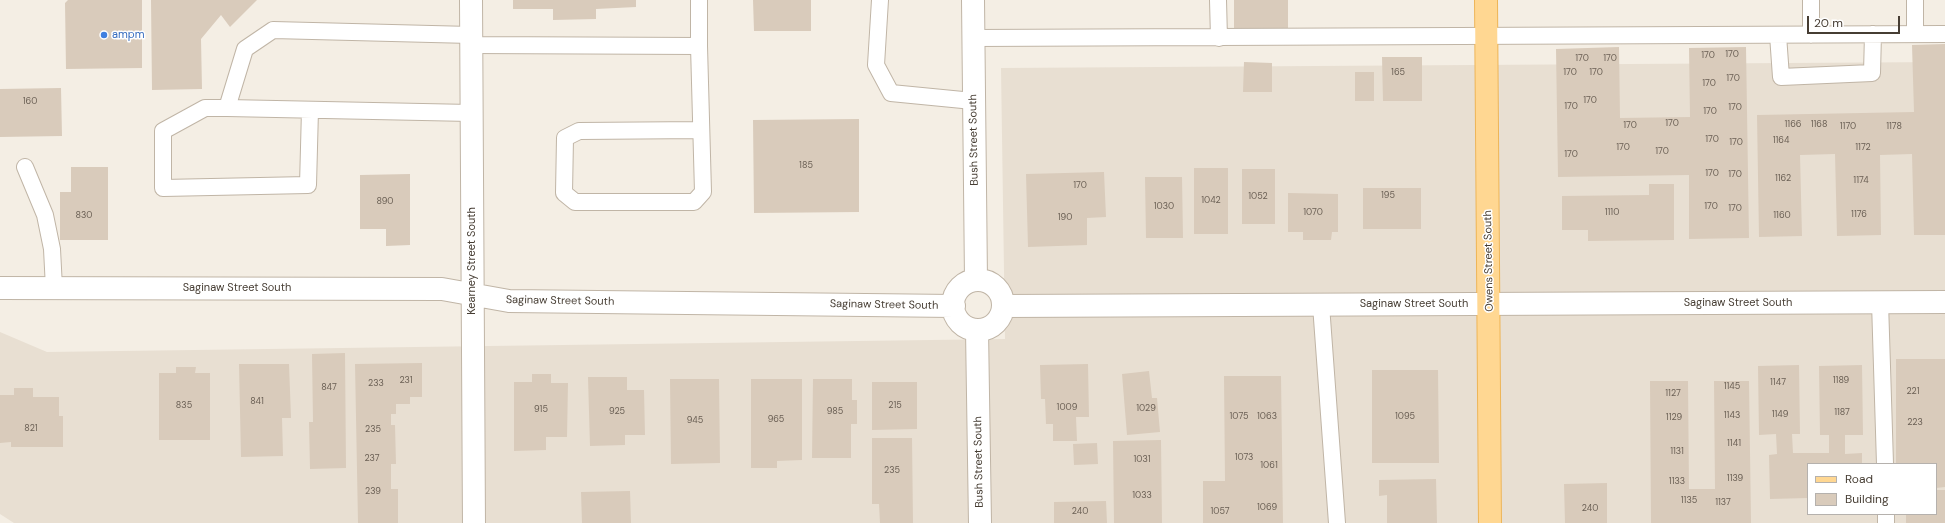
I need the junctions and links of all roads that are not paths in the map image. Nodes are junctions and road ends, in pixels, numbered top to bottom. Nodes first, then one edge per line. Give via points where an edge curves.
1 (471, 0) edge
2 (699, 0) edge
3 (880, 0) edge
4 (973, 0) edge
5 (1218, 0) edge
6 (1486, 0) edge
7 (1811, 0) edge
8 (1915, 0) edge
9 (1873, 34) junction
10 (1915, 34) junction
11 (1945, 34) edge
12 (1778, 35) junction
13 (1811, 35) junction
14 (1487, 36) junction
15 (973, 38) junction
16 (1218, 38) junction
17 (471, 40) junction
18 (699, 46) junction
19 (973, 101) junction
20 (227, 108) junction
21 (310, 110) junction
22 (471, 113) junction
23 (701, 130) junction
24 (25, 167) dead end
25 (976, 280) junction
26 (0, 288) edge
27 (54, 288) junction
28 (473, 294) junction
29 (1880, 302) junction
30 (1945, 302) edge
31 (1490, 304) junction
32 (1321, 305) junction
33 (954, 306) junction
34 (1003, 306) junction
35 (977, 330) junction
36 (1884, 463) edge
37 (474, 523) edge
38 (980, 523) edge
39 (1337, 523) edge
40 (1490, 523) edge

1 - 17 street, Kearney Street South
2 - 18 lane
3 - 19 lane via 876,65 891,93
4 - 15 street, Bush Street South
5 - 16 lane
6 - 14 main road, Owens Street South
7 - 13 lane
8 - 10 lane
9 - 10 lane
9 - 12 lane via 1872,73 1780,77
9 - 13 lane
10 - 11 lane
12 - 13 lane
12 - 14 lane
14 - 16 lane
14 - 31 main road, Owens Street South
15 - 16 lane
15 - 19 street, Bush Street South
17 - 18 lane
17 - 20 lane via 273,30 246,49
17 - 22 street, Kearney Street South
18 - 23 lane
19 - 25 street, Bush Street South
20 - 21 lane
20 - 21 lane via 205,108 163,131 163,188 308,186
21 - 22 lane
22 - 28 street, Kearney Street South
23 - 23 lane via 703,192 694,202 575,202 564,193 565,138 579,131
24 - 27 lane via 45,215 52,249
25 - 33 street via 962,286 954,298
25 - 34 street via 984,281 998,290
26 - 27 street, Saginaw Street South
27 - 28 street, Saginaw Street South via 442,288
28 - 33 street, Saginaw Street South via 509,301
28 - 37 street, Kearney Street South
29 - 30 street, Saginaw Street South
29 - 31 street, Saginaw Street South
29 - 36 lane
31 - 32 street, Saginaw Street South
31 - 40 main road, Owens Street South
32 - 34 street, Saginaw Street South
32 - 39 lane
33 - 35 street via 958,320
34 - 35 street via 1001,314 992,326
35 - 38 street, Bush Street South

